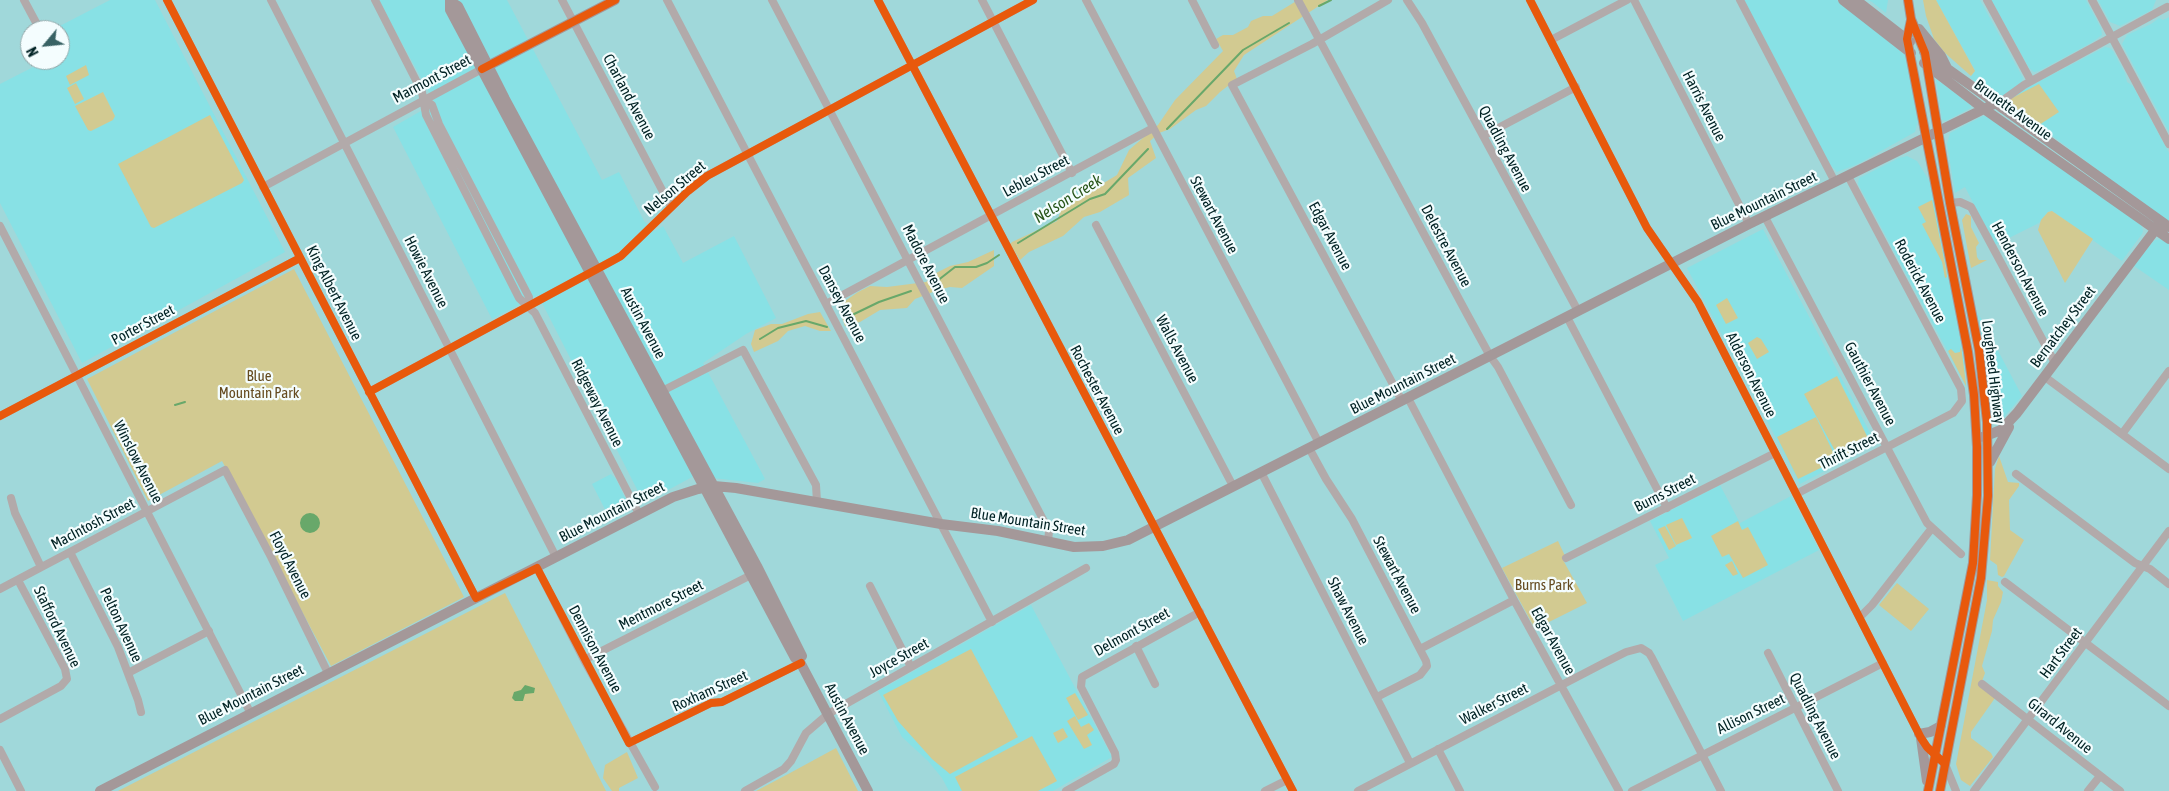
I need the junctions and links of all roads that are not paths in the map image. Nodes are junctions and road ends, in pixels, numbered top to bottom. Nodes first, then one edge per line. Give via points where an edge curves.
1 (24, 0) edge
2 (167, 0) edge
3 (271, 0) edge
4 (374, 0) edge
5 (562, 0) edge
6 (615, 0) edge
7 (667, 0) edge
8 (772, 0) edge
9 (878, 0) edge
10 (982, 0) edge
11 (1033, 0) edge
12 (1086, 0) edge
13 (1192, 0) edge
14 (1298, 0) edge
15 (1388, 0) edge
16 (1407, 0) edge
17 (1530, 0) edge
18 (1626, 0) edge
19 (1634, 0) edge
20 (1740, 0) edge
21 (1843, 0) edge
22 (1856, 0) edge
23 (1908, 0) edge
24 (1987, 0) edge
25 (2092, 0) edge
26 (451, 1) edge
27 (2167, 7) dead end
28 (1911, 19) junction
29 (35, 20) edge
30 (574, 22) junction
31 (993, 22) junction
32 (2112, 37) junction
33 (1319, 39) junction
34 (1907, 39) junction
35 (1551, 40) junction
36 (1216, 45) dead end
37 (1909, 52) junction
38 (1925, 53) junction
39 (913, 65) junction
40 (1927, 65) junction
41 (485, 68) junction
42 (1948, 71) junction
43 (2031, 81) junction
44 (1576, 87) junction
45 (425, 100) junction
46 (1998, 106) junction
47 (1984, 109) junction
48 (830, 110) junction
49 (1153, 128) junction
50 (1937, 131) junction
51 (1483, 136) junction
52 (1927, 136) junction
53 (345, 143) junction
54 (2169, 144) edge
55 (747, 154) junction
56 (1072, 172) junction
57 (1848, 176) junction
58 (1835, 182) junction
59 (264, 186) junction
60 (1950, 203) junction
61 (671, 207) junction
62 (990, 216) junction
63 (1765, 217) junction
64 (1749, 224) junction
65 (1096, 225) dead end
66 (0, 226) edge
67 (2162, 226) edge
68 (2169, 239) edge
69 (300, 258) junction
70 (909, 260) junction
71 (1672, 263) junction
72 (594, 271) junction
73 (826, 304) junction
74 (529, 305) junction
75 (1578, 311) junction
76 (1567, 317) junction
77 (450, 348) junction
78 (1490, 356) junction
79 (2055, 363) junction
80 (2169, 371) edge
81 (77, 376) junction
82 (2045, 377) junction
83 (652, 390) junction
84 (662, 391) junction
85 (369, 392) junction
86 (1405, 399) junction
87 (1962, 401) joint
88 (2017, 413) junction
89 (0, 416) edge
90 (1987, 422) junction
91 (2122, 434) junction
92 (1987, 435) junction
93 (1314, 445) junction
94 (1888, 447) junction
95 (1976, 447) junction
96 (1775, 453) junction
97 (1988, 467) junction
98 (2169, 469) edge
99 (225, 470) joint
100 (1262, 472) junction
101 (2016, 474) dead end
102 (1233, 486) junction
103 (709, 487) junction
104 (1796, 494) junction
105 (12, 498) dead end
106 (817, 502) junction
107 (1571, 505) dead end
108 (1666, 508) junction
109 (147, 511) junction
110 (639, 514) junction
111 (941, 524) junction
112 (1155, 528) junction
113 (1932, 528) junction
114 (2169, 531) edge
115 (1048, 542) junction
116 (70, 552) junction
117 (1961, 554) dead end
118 (556, 557) junction
119 (1566, 558) dead end
120 (2142, 566) junction
121 (41, 567) junction
122 (537, 568) junction
123 (1086, 568) dead end
124 (751, 575) junction
125 (18, 580) junction
126 (2005, 582) dead end
127 (2169, 584) edge
128 (870, 586) dead end
129 (0, 589) edge
130 (476, 598) junction
131 (1514, 600) junction
132 (1200, 612) junction
133 (1860, 617) junction
134 (992, 622) junction
135 (209, 631) junction
136 (2086, 643) junction
137 (1136, 646) junction
138 (1420, 649) junction
139 (1768, 653) dead end
140 (584, 660) junction
141 (800, 662) junction
142 (1883, 663) junction
143 (911, 667) junction
144 (328, 672) junction
145 (128, 673) junction
146 (1155, 684) dead end
147 (1982, 684) dead end
148 (1562, 685) junction
149 (1377, 697) junction
150 (2169, 706) edge
151 (1795, 707) junction
152 (140, 712) dead end
153 (250, 712) junction
154 (828, 714) junction
155 (0, 719) edge
156 (2029, 719) junction
157 (1941, 726) junction
158 (1920, 736) junction
159 (629, 743) junction
160 (1438, 749) junction
161 (0, 750) edge
162 (1702, 754) junction
163 (1935, 754) junction
164 (1410, 763) junction
165 (1945, 764) junction
166 (2100, 776) junction
167 (1286, 780) junction
168 (655, 788) dead end
169 (1928, 789) edge
170 (21, 791) edge
171 (100, 791) edge
172 (745, 791) edge
173 (868, 791) edge
174 (1066, 791) edge
175 (1265, 791) edge
176 (1292, 791) edge
177 (1358, 791) edge
178 (1460, 791) edge
179 (1620, 791) edge
180 (1632, 791) edge
181 (1721, 791) edge
182 (1838, 791) edge
183 (1940, 791) edge
184 (1956, 791) edge
185 (1974, 791) edge
186 (2088, 791) edge
187 (2120, 791) edge

1 - 29 street
2 - 59 street, King Albert Avenue
3 - 53 street, Howie Avenue
4 - 45 street, Ridgeway Avenue
5 - 30 street, Charland Avenue
6 - 30 main road, Marmont Street
7 - 55 street, Dansey Avenue
8 - 48 street, Madore Avenue
9 - 39 street, Rochester Avenue
10 - 31 street
11 - 31 street, Nelson Street
12 - 49 street, Stewart Avenue
13 - 36 street
14 - 33 street, Delestre Avenue
15 - 33 street
16 - 51 street, Quadling Avenue
17 - 35 street, Alderson Avenue
18 - 35 street
19 - 64 street, Harris Avenue
20 - 58 street
21 - 37 main road, Brunette Avenue
22 - 34 main road, Brunette Avenue
23 - 28 main road, Lougheed Highway
24 - 43 street
25 - 32 street
26 - 41 main road, Austin Avenue via 450,10
27 - 32 street
28 - 34 main road, Lougheed Highway
28 - 38 main road, Lougheed Highway
28 - 42 main road via 1941,56
30 - 41 main road, Marmont Street
30 - 61 street, Charland Avenue
31 - 39 street, Nelson Street
31 - 56 street
32 - 43 street
32 - 54 street
33 - 78 street, Delestre Avenue
33 - 86 street, Edgar Avenue via 1232,85
34 - 37 main road, Lougheed Highway
34 - 38 main road, Brunette Avenue
35 - 44 street, Alderson Avenue
37 - 40 main road, Brunette Avenue
37 - 52 main road, Lougheed Highway
38 - 40 main road, Lougheed Highway
38 - 42 main road, Brunette Avenue
39 - 48 street, Nelson Street
39 - 62 street, Rochester Avenue
40 - 47 main road, Brunette Avenue
40 - 50 main road, Lougheed Highway
41 - 45 street, Marmont Street
41 - 72 main road, Austin Avenue
42 - 46 main road, Brunette Avenue
43 - 46 street
44 - 51 street
44 - 71 street, Alderson Avenue via 1640,214
45 - 53 street, Marmont Street
45 - 74 street, Ridgeway Avenue via 426,115 519,298
46 - 47 main road, Blue Mountain Street
46 - 67 main road, Brunette Avenue
47 - 50 main road, Blue Mountain Street
47 - 67 main road, Brunette Avenue
48 - 55 street, Nelson Street
48 - 70 street, Madore Avenue
49 - 56 street, Lebleu Street
49 - 93 street, Stewart Avenue
50 - 52 main road, Blue Mountain Street
50 - 60 main road, Lougheed Highway
51 - 75 street, Quadling Avenue
52 - 57 main road, Blue Mountain Street
52 - 95 main road, Lougheed Highway via 1968,352
53 - 59 street, Marmont Street
53 - 77 street, Howie Avenue
55 - 61 street, Nelson Street via 707,176
55 - 73 street, Dansey Avenue
56 - 62 street, Lebleu Street
57 - 58 main road, Blue Mountain Street
57 - 87 street, Roderick Avenue via 1961,389
58 - 63 main road, Blue Mountain Street
59 - 69 street, King Albert Avenue
60 - 79 street, Henderson Avenue via 1960,202 1971,207
60 - 90 main road, Lougheed Highway via 1979,350
61 - 72 street, Nelson Street via 621,256
62 - 70 street, Lebleu Street
62 - 112 street, Rochester Avenue
63 - 64 main road, Blue Mountain Street
63 - 94 street, Gauthier Avenue
64 - 71 main road, Blue Mountain Street
65 - 102 street, Walls Avenue
66 - 81 street, Winslow Avenue
67 - 68 main road, Brunette Avenue
67 - 79 main road, Bernatchey Street
69 - 81 street, Porter Street
69 - 85 street, King Albert Avenue
70 - 73 street, Lebleu Street
70 - 115 street, Madore Avenue via 1047,526
71 - 75 main road, Blue Mountain Street
71 - 96 street, Alderson Avenue via 1698,302
72 - 74 street, Nelson Street
72 - 83 main road, Austin Avenue
72 - 84 main road, Austin Avenue
73 - 111 street, Dansey Avenue
74 - 77 street, Nelson Street
74 - 110 street, Ridgeway Avenue
75 - 76 main road, Blue Mountain Street
76 - 78 main road, Blue Mountain Street
76 - 108 street
77 - 85 street, Nelson Street
77 - 118 street, Howie Avenue
78 - 86 main road, Blue Mountain Street
78 - 107 street, Delestre Avenue
79 - 82 main road, Bernatchey Street
80 - 91 street
81 - 89 street, Porter Street
81 - 109 street, Winslow Avenue
82 - 88 main road, Bernatchey Street
82 - 91 street
83 - 84 main road
83 - 103 main road, Austin Avenue
84 - 103 main road, Austin Avenue
84 - 106 street via 743,350 816,485
85 - 130 street, King Albert Avenue
86 - 93 main road, Blue Mountain Street
86 - 131 street, Edgar Avenue
87 - 94 street, Thrift Street via 1958,410
88 - 90 main road via 2000,425
88 - 92 main road, Bernatchey Street via 2001,430
88 - 97 main road
90 - 92 main road, Lougheed Highway
91 - 98 street
92 - 95 main road, Bernatchey Street
92 - 97 main road, Lougheed Highway
93 - 100 main road, Blue Mountain Street
93 - 138 street, Stewart Avenue via 1326,478 1352,519
94 - 104 street, Thrift Street
94 - 113 street, Gauthier Avenue
95 - 157 main road, Lougheed Highway via 1973,563
96 - 104 street, Alderson Avenue
96 - 108 street, Burns Street
97 - 165 main road, Lougheed Highway via 1981,578
99 - 109 street, MacIntosh Street
99 - 144 street, Floyd Avenue
100 - 102 main road, Blue Mountain Street
100 - 149 street, Shaw Avenue
101 - 120 street
102 - 112 main road, Blue Mountain Street
103 - 106 main road, Blue Mountain Street via 736,488
103 - 110 main road, Blue Mountain Street via 673,497
103 - 124 main road, Austin Avenue
103 - 141 main road, Austin Avenue via 785,621 802,656
104 - 133 street, Alderson Avenue
105 - 121 street, Stafford Avenue via 15,513
106 - 111 main road, Blue Mountain Street
108 - 119 street, Burns Street
109 - 116 street, MacIntosh Street
109 - 135 street, Winslow Avenue
110 - 118 main road, Blue Mountain Street
111 - 115 main road, Blue Mountain Street via 998,531
111 - 134 street, Dansey Avenue
112 - 115 main road, Blue Mountain Street via 1128,540 1103,546 1074,547
112 - 132 street, Rochester Avenue
113 - 117 street, Gauthier Avenue
113 - 133 street
114 - 120 street, Hart Street
116 - 121 street, MacIntosh Street
116 - 145 street, Pelton Avenue
118 - 122 main road, Blue Mountain Street
120 - 127 street
120 - 136 street, Hart Street
121 - 125 street, MacIntosh Street
122 - 130 main road, Blue Mountain Street
122 - 140 street, Dennison Avenue
123 - 134 street, Joyce Street
124 - 140 street, Mentmore Street
124 - 141 main road, Austin Avenue
125 - 129 street, MacIntosh Street
125 - 155 street, Stafford Avenue via 67,679 61,686
126 - 136 street
128 - 143 street
130 - 144 main road, Blue Mountain Street
131 - 138 street
131 - 148 street, Edgar Avenue
132 - 137 street, Delmont Street
132 - 167 street, Rochester Avenue
133 - 142 street, Alderson Avenue
134 - 143 street, Joyce Street
135 - 145 street
135 - 153 street, Winslow Avenue
136 - 150 street
136 - 156 street, Hart Street
137 - 146 street
137 - 174 street, Delmont Street via 1084,675 1081,680 1081,687 1116,760
138 - 149 street, Stewart Avenue via 1427,666 1420,675
139 - 151 street, Quadling Avenue
140 - 159 street, Dennison Avenue
141 - 154 main road, Austin Avenue
141 - 159 street, Roxham Street via 722,702 711,703
142 - 151 street, Allison Street
142 - 158 street, Alderson Avenue
143 - 154 street, Joyce Street
144 - 153 main road, Blue Mountain Street
145 - 152 street, Pelton Avenue
147 - 156 street, Girard Avenue
148 - 160 street, Walker Street
148 - 162 street, Walker Street via 1626,652 1644,649 1652,658
148 - 179 street, Edgar Avenue
149 - 164 street, Shaw Avenue
151 - 162 street, Allison Street
151 - 182 street, Quadling Avenue
153 - 171 main road, Blue Mountain Street
154 - 172 street, Joyce Street via 806,733 784,769
154 - 173 main road, Austin Avenue
156 - 166 street, Girard Avenue
156 - 185 street, Hart Street
157 - 158 main road
157 - 163 main road, Lougheed Highway
158 - 163 street, Alderson Avenue
158 - 169 main road
159 - 168 street, Dennison Avenue
160 - 164 street, Walker Street
160 - 178 street
161 - 170 street
162 - 180 street, Allison Street
162 - 181 street
163 - 165 street, Alderson Avenue
163 - 169 main road, Lougheed Highway
164 - 177 street, Walker Street
165 - 183 main road, Lougheed Highway
165 - 184 street, Alderson Avenue
166 - 186 street
166 - 187 street, Girard Avenue
167 - 175 street
167 - 176 street, Rochester Avenue

